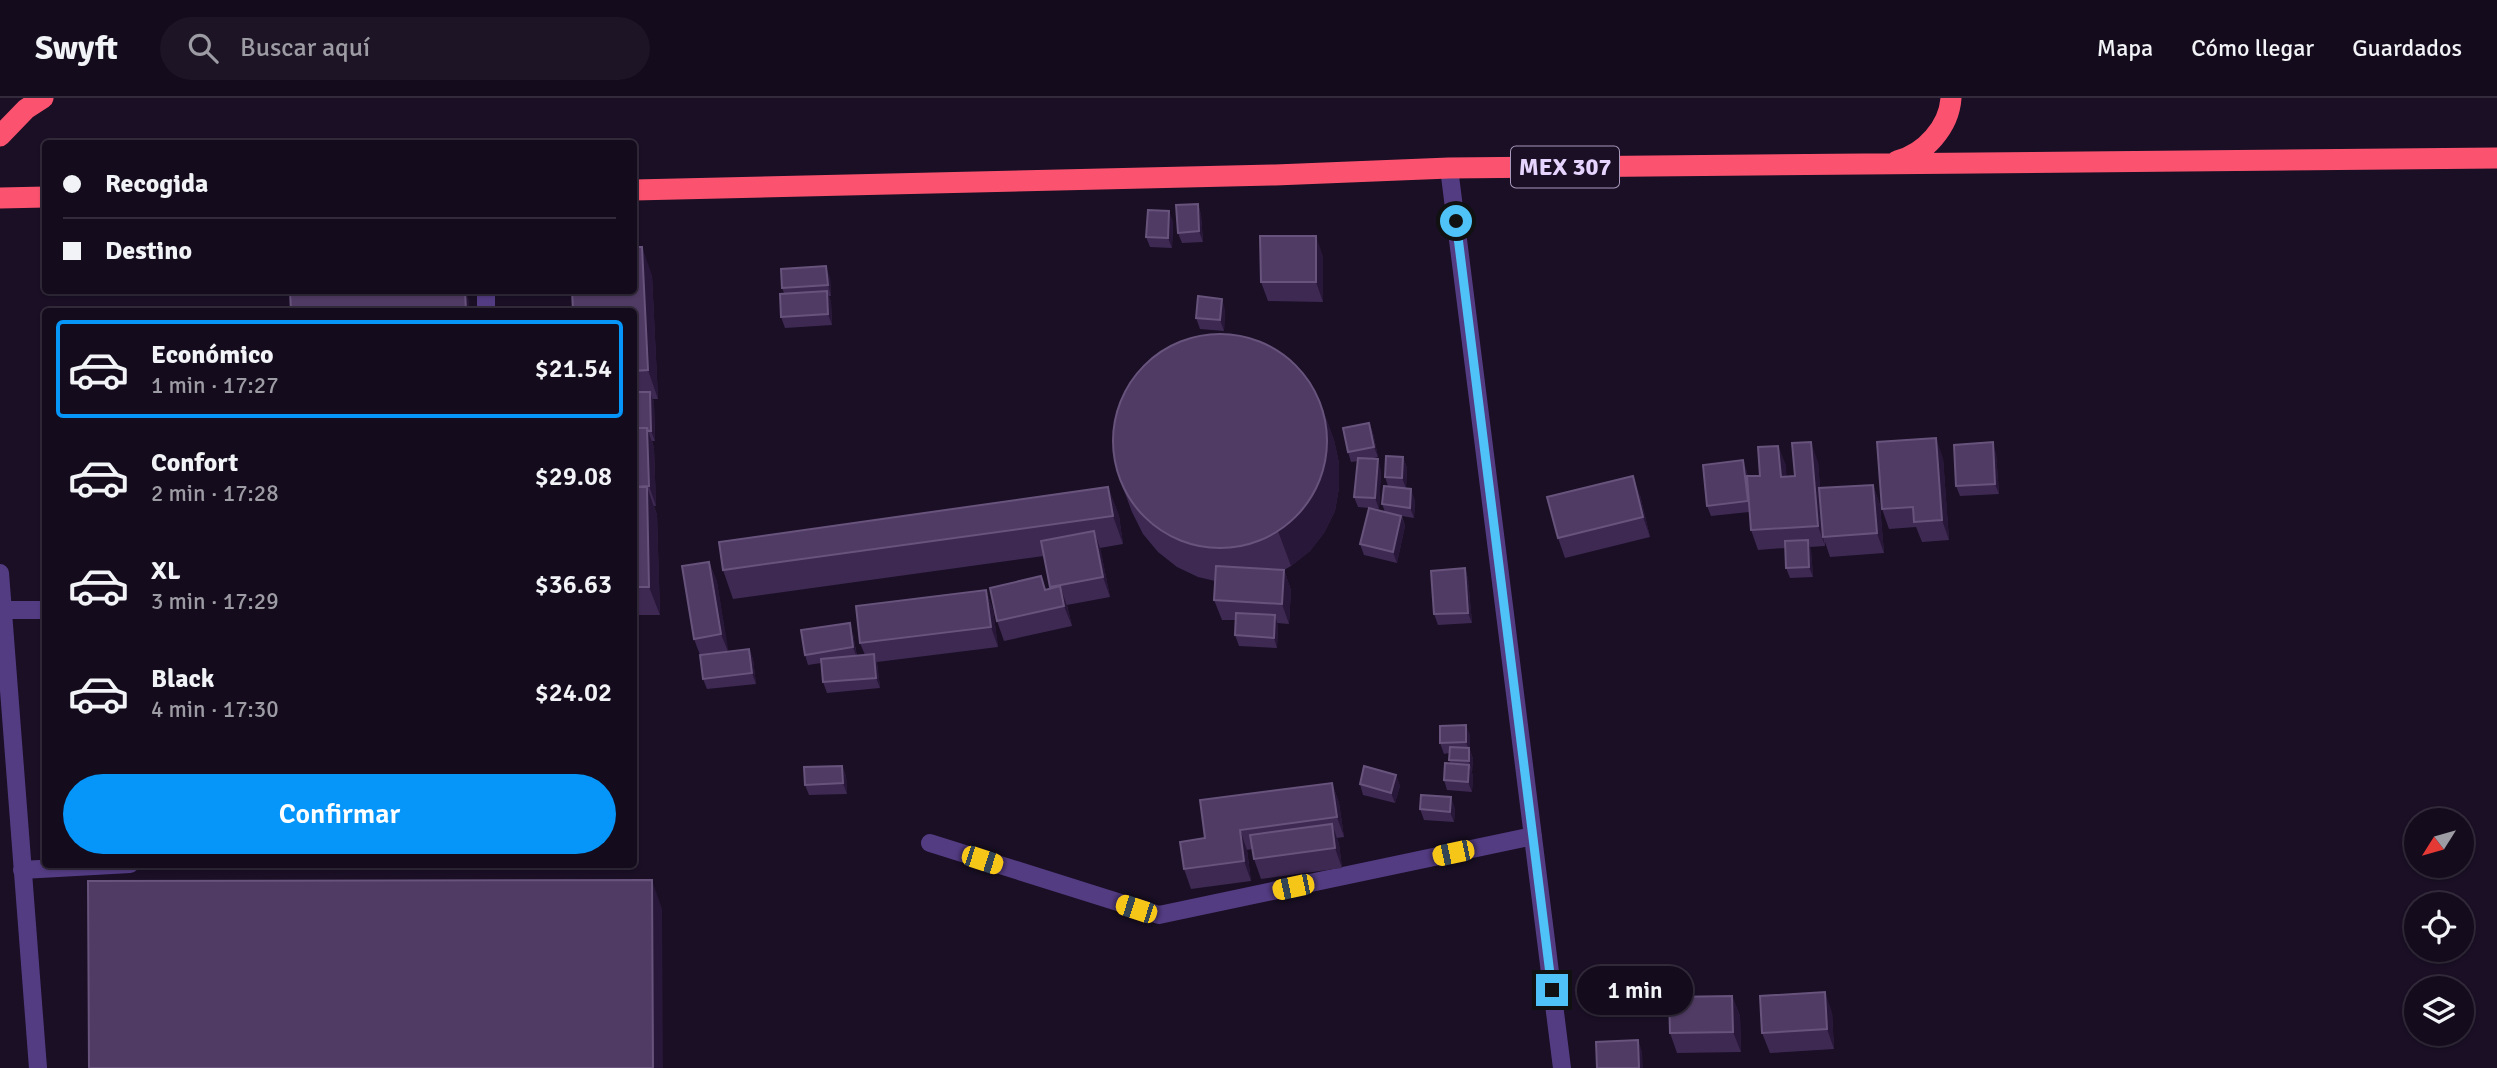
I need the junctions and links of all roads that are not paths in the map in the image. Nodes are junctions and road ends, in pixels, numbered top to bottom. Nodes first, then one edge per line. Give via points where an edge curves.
1 (43, 98) edge
2 (1951, 98) edge
3 (0, 136) edge
4 (2497, 158) edge
5 (1885, 164) junction
6 (1449, 168) junction
7 (637, 190) edge
8 (42, 197) edge
9 (0, 198) edge
10 (0, 573) edge
11 (3, 610) junction
12 (42, 610) edge
13 (1533, 836) junction
14 (930, 843) dead end
15 (58, 868) edge
16 (22, 870) junction
17 (38, 1068) edge
18 (1562, 1068) edge

1 - 3 highway
2 - 5 highway via 1945,122 1935,137 1920,150
4 - 5 highway, MEX 307
5 - 6 highway, MEX 307
6 - 7 highway, MEX 307
6 - 13 street
8 - 9 highway
10 - 11 street
11 - 12 street
11 - 16 street
13 - 14 street via 1159,915
13 - 18 street
15 - 16 street
16 - 17 street

